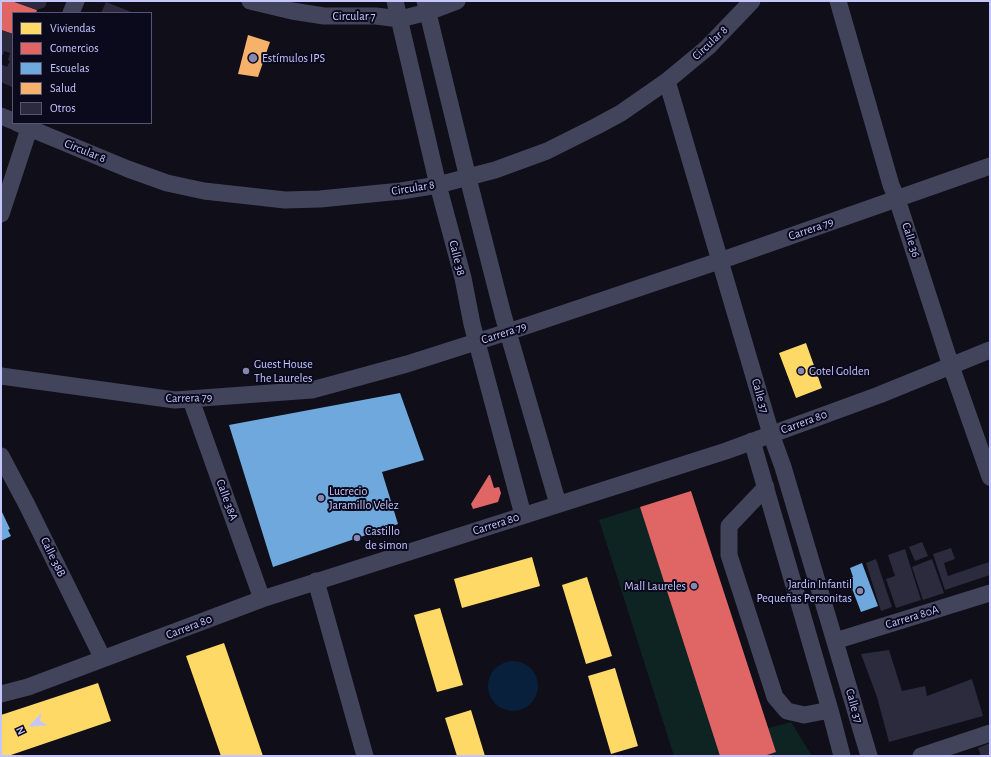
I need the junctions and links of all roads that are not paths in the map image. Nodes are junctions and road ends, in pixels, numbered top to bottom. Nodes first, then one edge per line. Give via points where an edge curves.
1 (76, 1) edge
2 (250, 1) edge
3 (395, 1) edge
4 (457, 1) edge
5 (752, 1) edge
6 (838, 1) edge
7 (427, 6) edge
8 (71, 12) edge
9 (400, 19) junction
10 (668, 81) junction
11 (1, 116) edge
12 (12, 121) edge
13 (26, 125) edge
14 (990, 166) edge
15 (468, 178) junction
16 (438, 185) junction
17 (897, 199) junction
18 (1, 214) edge
19 (721, 260) junction
20 (509, 332) junction
21 (477, 342) junction
22 (990, 350) edge
23 (951, 366) junction
24 (1, 376) edge
25 (191, 400) junction
26 (772, 434) junction
27 (752, 441) junction
28 (1, 456) edge
29 (990, 477) edge
30 (766, 487) junction
31 (558, 504) junction
32 (524, 515) junction
33 (316, 581) junction
34 (990, 593) edge
35 (262, 599) junction
36 (835, 641) junction
37 (103, 659) junction
38 (1, 694) edge
39 (830, 710) junction
40 (990, 733) edge
41 (365, 756) edge
42 (842, 756) edge
43 (869, 756) edge
44 (921, 756) edge

1 - 8 street
2 - 9 street, Circular 7 via 324,16 376,16
3 - 9 street, Calle 38
4 - 7 street, Circular 7
5 - 10 street, Circular 8 via 708,47
6 - 17 street, Calle 36
7 - 9 street, Circular 7
7 - 15 street
9 - 16 street, Calle 38
10 - 15 street, Circular 8 via 621,113 572,139 521,161
10 - 19 street, Calle 37
11 - 12 street
13 - 16 street, Circular 8 via 128,169 167,183 204,191 285,200 393,192
13 - 18 street
14 - 17 street, Carrera 79
15 - 16 street, Circular 8
15 - 20 street
16 - 21 street, Calle 38
17 - 19 street, Carrera 79
17 - 23 street, Calle 36
19 - 20 street, Carrera 79
19 - 26 street, Calle 37
20 - 21 street, Carrera 79
20 - 31 street
21 - 25 street, Carrera 79 via 312,390
21 - 32 street, Calle 38
22 - 23 street, Carrera 80
23 - 26 street, Carrera 80
23 - 29 street, Calle 36
24 - 25 street, Carrera 79 via 175,400
25 - 35 street, Calle 38A
26 - 27 street, Carrera 80
26 - 36 street, Calle 37
27 - 30 street, Calle 37
27 - 31 street, Carrera 80
28 - 37 street, Calle 38B
30 - 39 street, Calle 37
30 - 39 street via 729,526 729,555 775,697 787,711 804,715
31 - 32 street, Carrera 80
32 - 33 street, Carrera 80
33 - 35 street, Carrera 80
33 - 41 street
34 - 36 street, Carrera 80A
35 - 37 street, Carrera 80
36 - 43 street, Calle 37
37 - 38 street, Carrera 80 via 28,687
39 - 42 street, Calle 37
40 - 44 street

